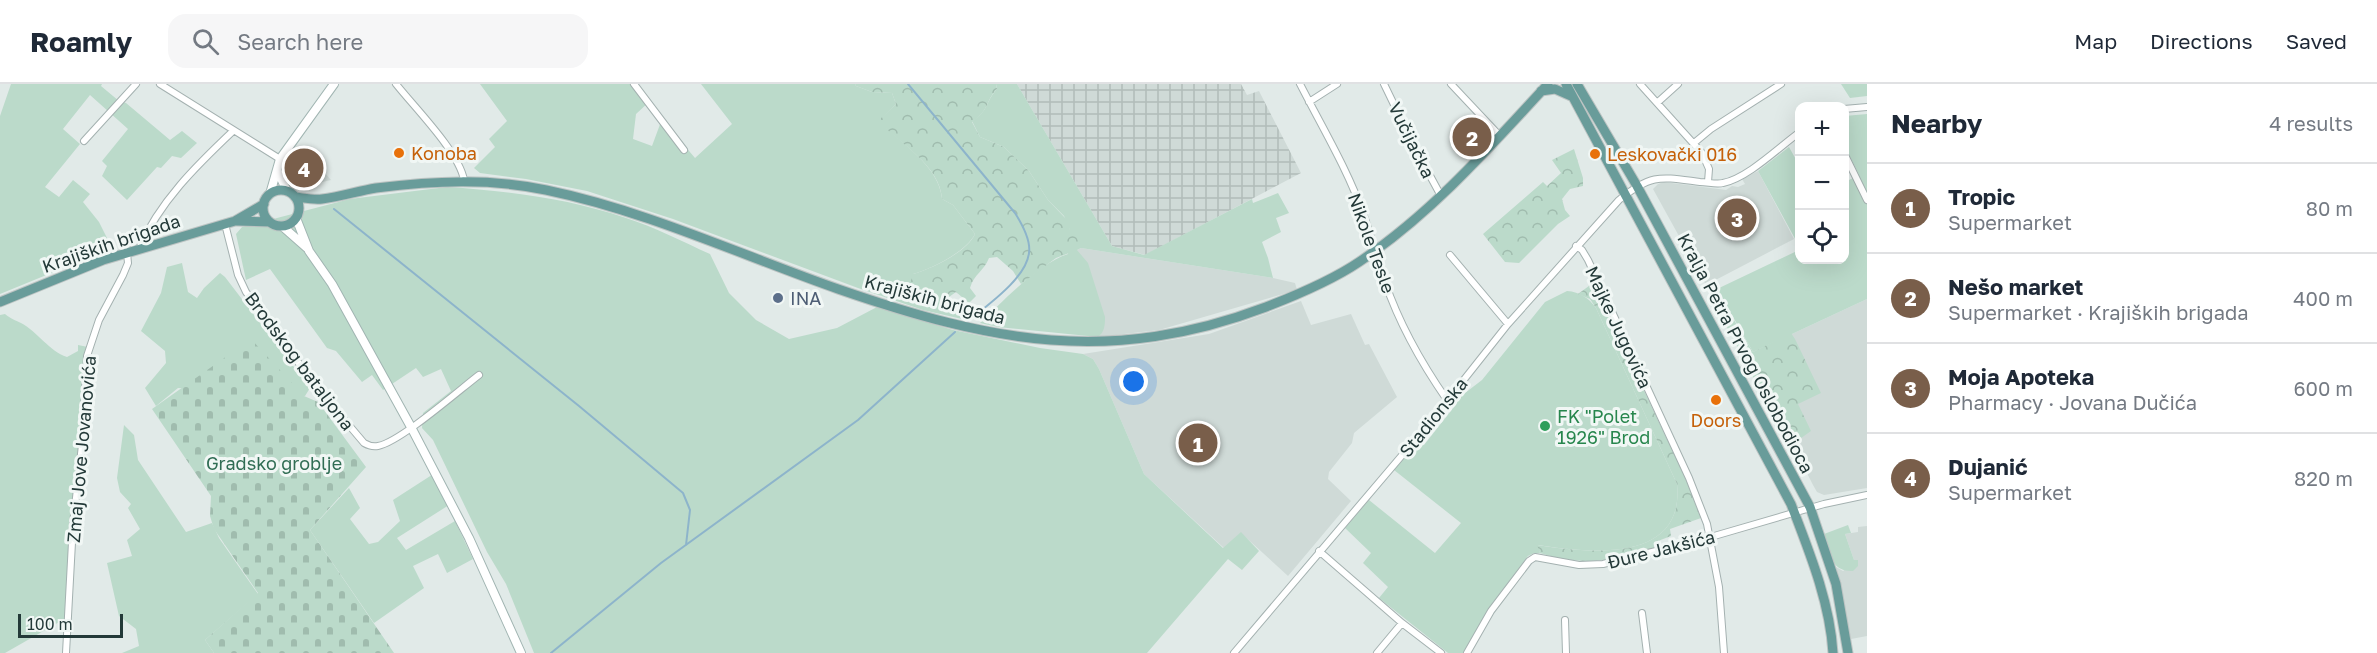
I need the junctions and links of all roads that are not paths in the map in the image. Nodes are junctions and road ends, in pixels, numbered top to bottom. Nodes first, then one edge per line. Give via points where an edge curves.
1 (136, 84) edge
2 (160, 84) edge
3 (334, 84) edge
4 (396, 84) edge
5 (634, 84) edge
6 (1300, 84) edge
7 (1337, 84) edge
8 (1384, 84) edge
9 (1451, 84) edge
10 (1566, 84) edge
11 (1577, 84) edge
12 (1583, 84) edge
13 (1640, 84) edge
14 (1678, 84) edge
15 (1781, 84) edge
16 (1545, 86) edge
17 (1574, 98) junction
18 (1309, 102) junction
19 (1658, 102) junction
20 (1867, 107) edge
21 (1849, 109) edge
22 (1592, 111) junction
23 (233, 131) junction
24 (1499, 135) junction
25 (1795, 136) edge
26 (84, 141) dead end
27 (1694, 143) junction
28 (684, 150) dead end
29 (1846, 156) edge
30 (280, 159) junction
31 (277, 169) junction
32 (464, 180) junction
33 (1708, 182) junction
34 (1638, 186) junction
35 (270, 194) junction
36 (291, 194) junction
37 (1626, 194) junction
38 (1441, 196) junction
39 (320, 200) junction
40 (1867, 200) edge
41 (264, 204) junction
42 (296, 217) junction
43 (230, 222) junction
44 (270, 222) junction
45 (282, 226) junction
46 (1576, 246) junction
47 (139, 249) junction
48 (1375, 250) junction
49 (309, 251) junction
50 (127, 253) junction
51 (1449, 255) dead end
52 (0, 302) edge
53 (1508, 324) junction
54 (480, 375) dead end
55 (1447, 400) junction
56 (411, 427) junction
57 (1867, 495) edge
58 (1810, 507) junction
59 (1794, 512) junction
60 (1709, 537) junction
61 (1319, 551) junction
62 (1642, 613) dead end
63 (1566, 620) dead end
64 (1402, 623) junction
65 (66, 653) edge
66 (521, 653) edge
67 (1234, 653) edge
68 (1377, 653) edge
69 (1441, 653) edge
70 (1467, 653) edge
71 (1566, 653) edge
72 (1647, 653) edge
73 (1724, 653) edge
74 (1833, 653) edge
75 (1848, 653) edge

1 - 26 street
2 - 23 street
3 - 30 street
4 - 32 street via 444,143 462,169
5 - 28 street
6 - 18 street, Nikole Tesle
7 - 18 street
8 - 38 street, Vučijačka
9 - 24 street
10 - 17 main road, Kralja Petra Prvog Oslobodioca
11 - 22 main road, Kralja Petra Prvog Oslobodioca
12 - 22 main road
13 - 19 street
14 - 19 street
15 - 27 street
16 - 17 main road
16 - 24 main road, Krajiških brigada
17 - 37 main road, Kralja Petra Prvog Oslobodioca
18 - 48 street, Nikole Tesle via 1352,188
19 - 27 street
20 - 21 street
22 - 34 main road, Kralja Petra Prvog Oslobodioca
23 - 30 street
23 - 47 street via 161,209
24 - 38 main road, Krajiških brigada
25 - 33 street, Stadionska via 1736,178 1724,183
27 - 33 street via 1708,162
29 - 40 street
30 - 31 street
31 - 35 street
31 - 36 street
32 - 39 main road, Krajiških brigada via 373,189
32 - 48 main road, Krajiških brigada via 543,189 615,206 872,300 959,327 1053,341 1125,340 1211,324 1290,297 1343,272
33 - 34 street, Stadionska via 1660,177
34 - 37 street, Stadionska
34 - 58 main road, Kralja Petra Prvog Oslobodioca
35 - 36 main road
35 - 41 main road
36 - 39 main road, Krajiških brigada
36 - 42 main road via 298,206
37 - 46 street, Stadionska
37 - 59 main road, Kralja Petra Prvog Oslobodioca
38 - 48 main road, Krajiških brigada
39 - 42 main road, Krajiških brigada
41 - 43 main road, Krajiških brigada
41 - 44 main road
42 - 45 main road
42 - 49 street
43 - 44 main road, Krajiških brigada
43 - 47 main road, Krajiških brigada
43 - 56 street, Brodskog bataljona via 238,275 246,292 359,439 370,447 380,446
44 - 45 main road
45 - 49 street
46 - 53 street, Stadionska
46 - 60 street, Majke Jugovića via 1588,260 1689,478
47 - 50 main road, Krajiških brigada
48 - 55 street, Nikole Tesle via 1403,325
49 - 56 street via 333,284
50 - 52 main road, Krajiških brigada
50 - 65 street, Zmaj Jove Jovanovića via 128,263 99,320 87,356
51 - 53 street
53 - 55 street, Stadionska
54 - 56 street, Brodskog bataljona
55 - 61 street, Stadionska
56 - 66 street via 469,538
57 - 58 street, Đure Jakšića
58 - 59 street, Đure Jakšića
58 - 75 main road, Kralja Petra Prvog Oslobodioca via 1836,584
59 - 60 street, Đure Jakšića
59 - 74 main road, Kralja Petra Prvog Oslobodioca via 1825,606
60 - 70 street, Đure Jakšića via 1603,564 1579,565 1535,557 1491,610
60 - 73 street, Majke Jugovića via 1719,587
61 - 64 street
61 - 67 street, Stadionska
62 - 72 street
63 - 71 street
64 - 68 street
64 - 69 street

